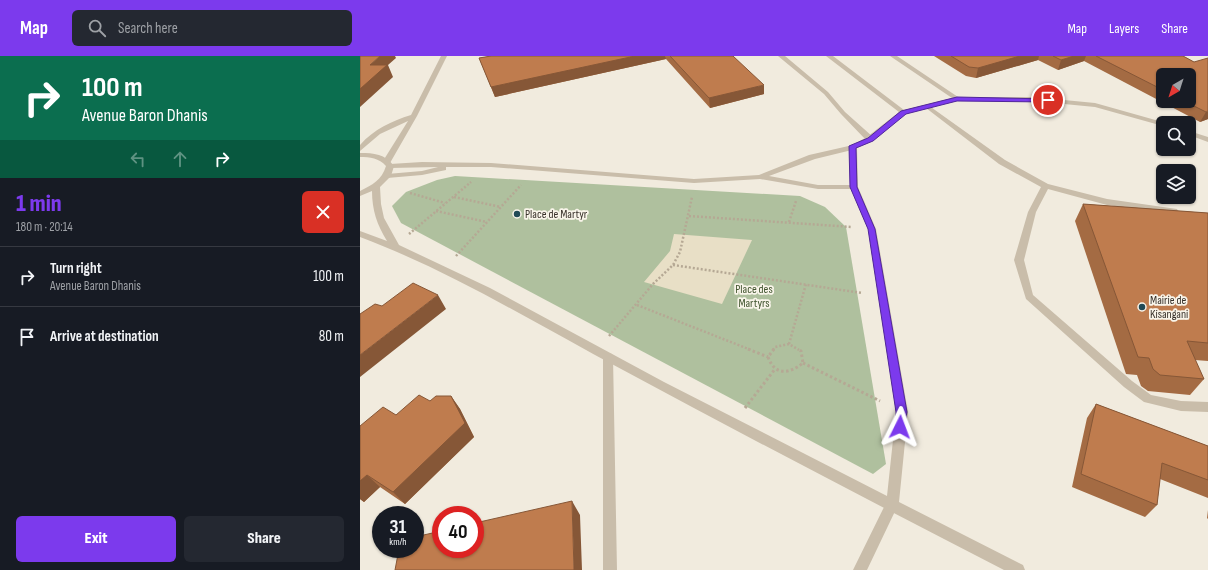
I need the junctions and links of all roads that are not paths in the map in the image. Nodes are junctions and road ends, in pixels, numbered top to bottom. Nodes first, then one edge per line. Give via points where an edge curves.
1 (444, 56) edge
2 (781, 56) edge
3 (829, 56) edge
4 (893, 56) edge
5 (957, 99) junction
6 (928, 107) junction
7 (904, 112) junction
8 (414, 116) junction
9 (1156, 122) edge
10 (1196, 136) edge
11 (870, 139) junction
12 (1208, 140) edge
13 (853, 146) junction
14 (360, 149) edge
15 (360, 155) edge
16 (388, 163) junction
17 (454, 165) junction
18 (387, 176) junction
19 (760, 178) junction
20 (376, 186) junction
21 (1045, 186) junction
22 (854, 187) junction
23 (360, 194) edge
24 (1184, 213) edge
25 (360, 234) edge
26 (395, 246) junction
27 (608, 357) junction
28 (1208, 407) edge
29 (892, 505) junction
30 (610, 570) edge
31 (860, 570) edge
32 (1018, 570) edge

1 - 8 street
2 - 11 street via 826,93
3 - 7 street
4 - 5 street
5 - 6 street
5 - 9 street via 1033,99 1095,104
6 - 7 street
6 - 21 street via 1002,162
7 - 11 street
8 - 14 street via 390,125
8 - 16 street
10 - 12 street
11 - 13 street
13 - 19 street via 812,157
13 - 22 street
15 - 16 street via 380,157
16 - 17 street
16 - 18 street
17 - 18 street via 422,173
17 - 19 street via 537,168 694,181
18 - 20 street
19 - 22 street via 818,187
20 - 23 street
20 - 26 street via 376,207 383,228
21 - 24 street via 1107,202
21 - 28 street via 1032,212 1019,260 1029,297 1148,399 1180,406
22 - 29 street via 872,229 902,412
25 - 26 street
26 - 27 street via 445,268
27 - 29 street
27 - 30 street
29 - 31 street
29 - 32 street

